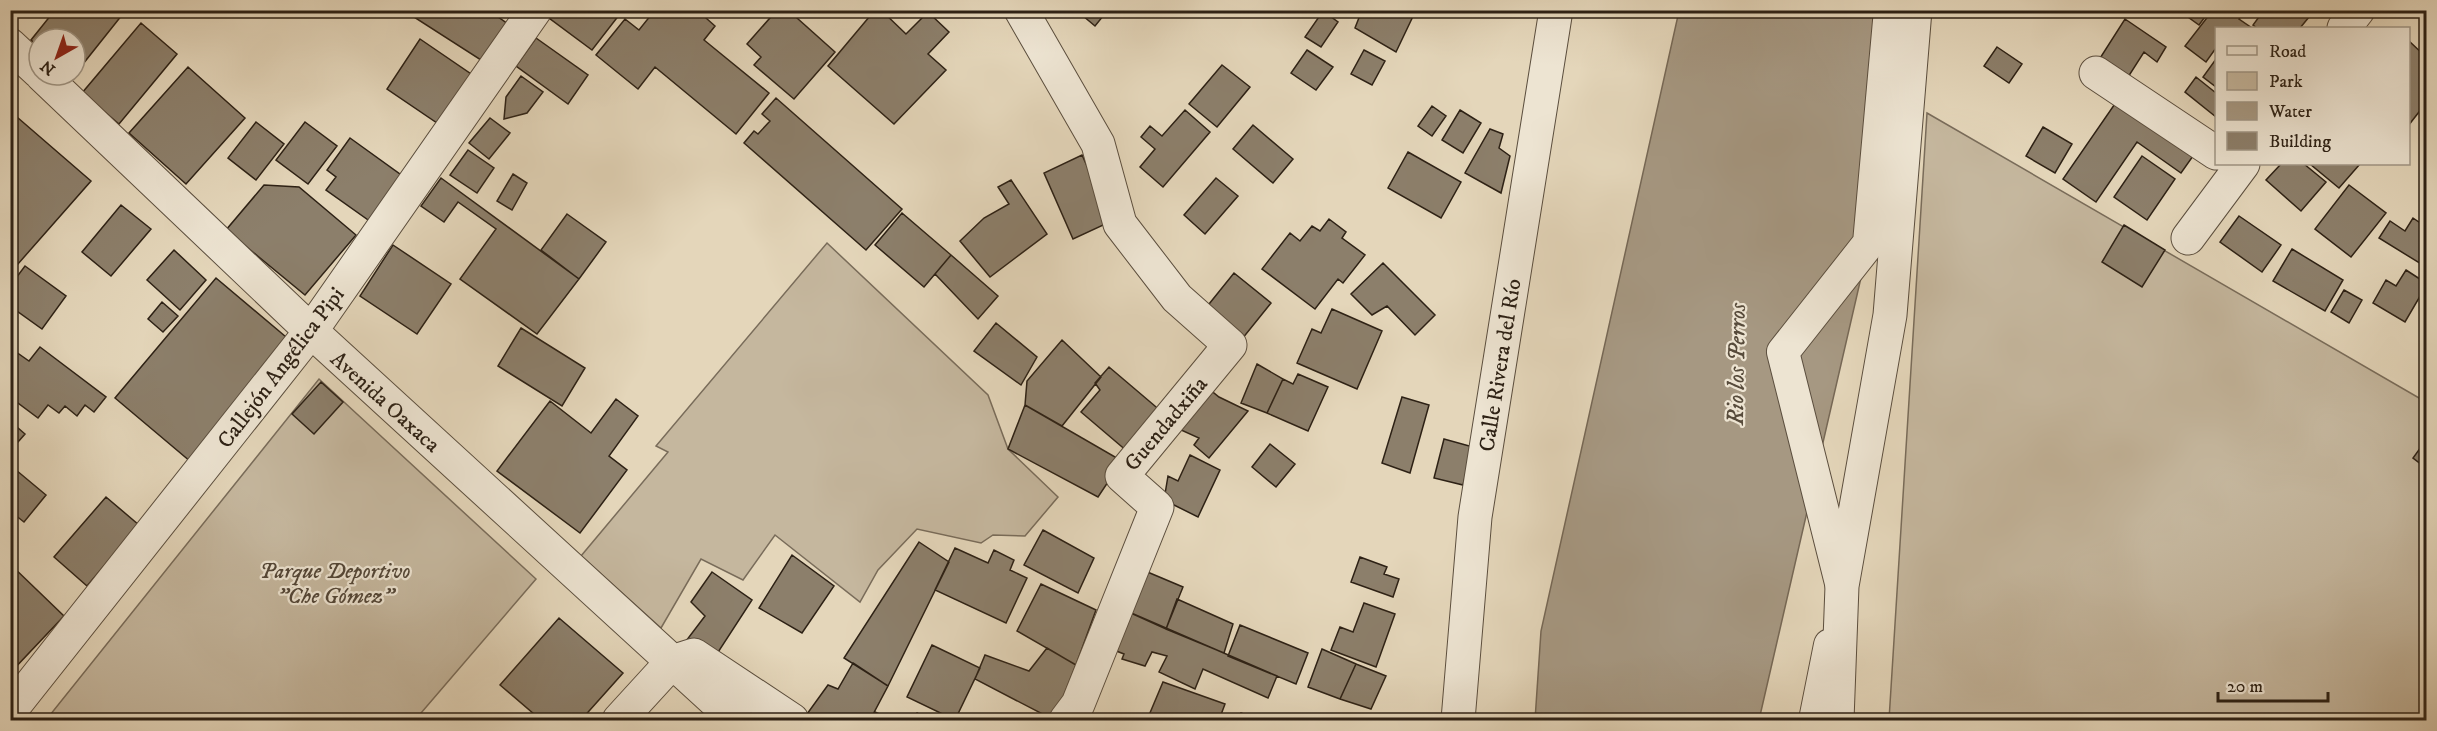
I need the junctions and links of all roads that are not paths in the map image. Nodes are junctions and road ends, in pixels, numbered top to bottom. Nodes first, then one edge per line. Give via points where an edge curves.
1 (535, 10) edge
2 (1021, 10) edge
3 (1890, 10) edge
4 (1915, 10) edge
5 (2358, 10) edge
6 (1554, 11) edge
7 (2345, 27) edge
8 (10, 45) edge
9 (27, 61) edge
10 (2096, 73) dead end
11 (55, 87) edge
12 (2215, 150) edge
13 (2231, 165) edge
14 (2188, 238) dead end
15 (311, 331) junction
16 (1842, 586) junction
17 (672, 662) junction
18 (10, 711) edge
19 (620, 720) edge
20 (736, 720) edge
21 (792, 720) edge
22 (1066, 720) edge
23 (1458, 720) edge
24 (1815, 720) edge
25 (1837, 720) edge

1 - 15 street, Callejón Angélica Pipi
2 - 22 street, Guendadxiña via 1098,144 1120,224 1177,298 1230,345 1122,476 1157,507 1077,704
3 - 16 street via 1869,243 1783,352
4 - 16 street via 1890,315
5 - 7 street
6 - 23 street, Calle Rivera del Río via 1475,517
8 - 9 street, Avenida Oaxaca
10 - 12 street
11 - 15 street, Avenida Oaxaca
13 - 14 street
15 - 17 street, Avenida Oaxaca
15 - 18 street, Callejón Angélica Pipi
16 - 24 street
16 - 25 street
17 - 19 street
17 - 20 street, Avenida Oaxaca
17 - 21 street via 694,655

